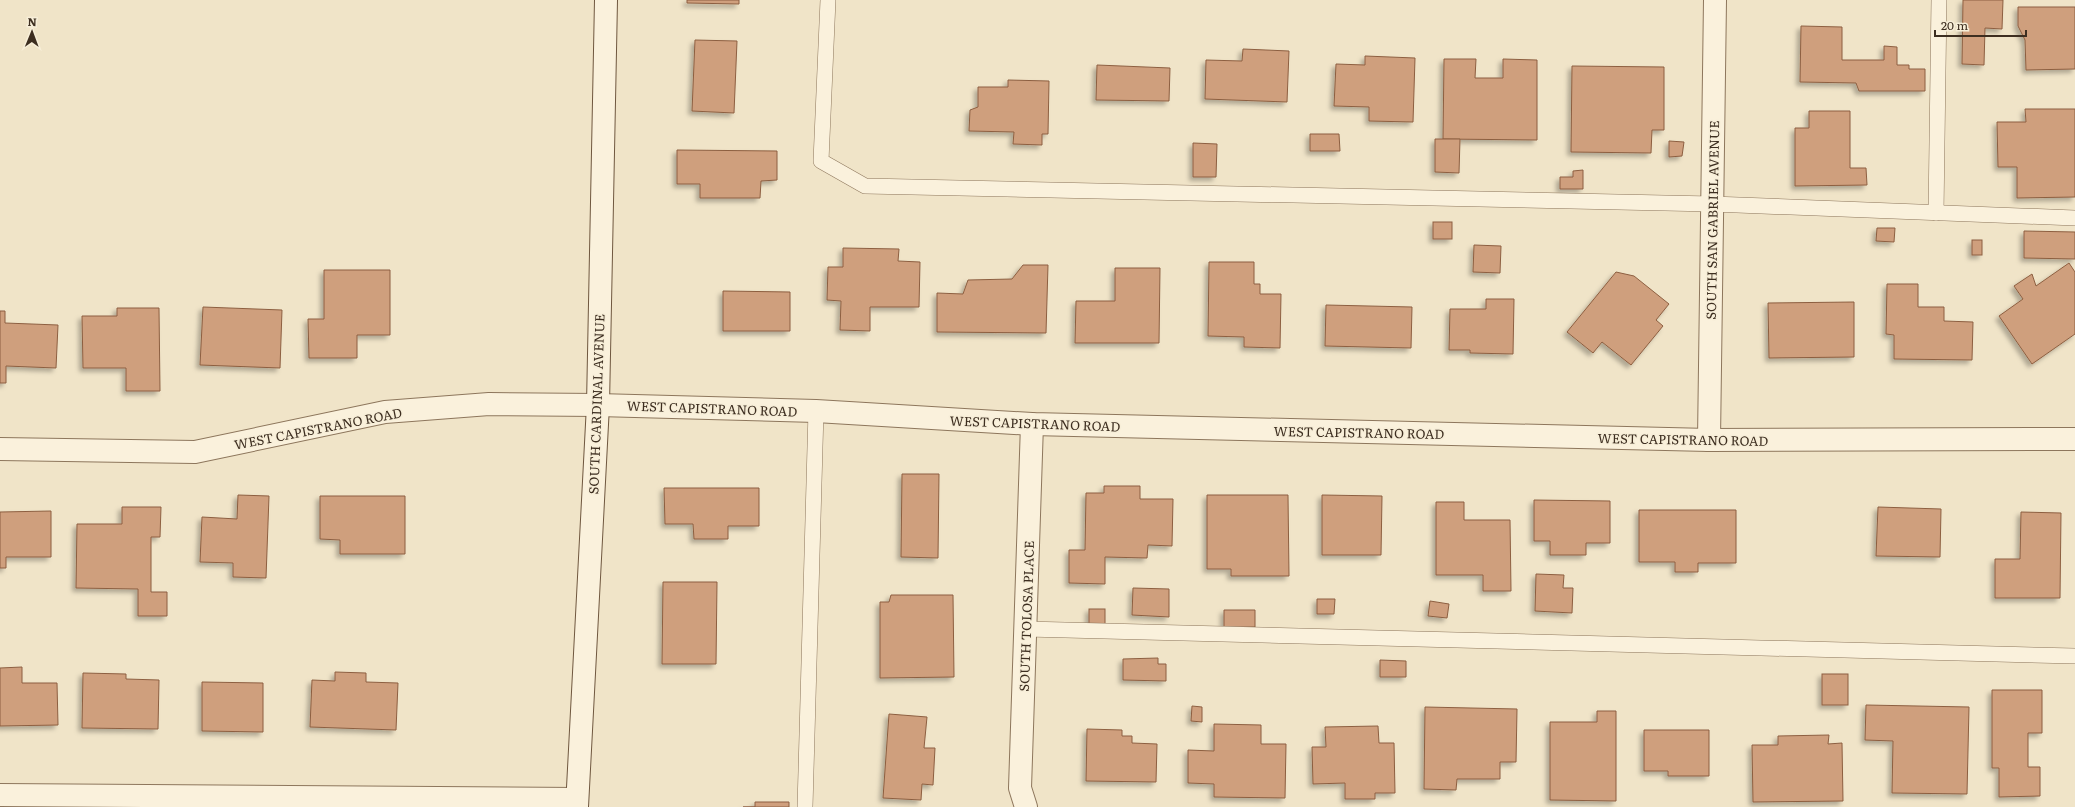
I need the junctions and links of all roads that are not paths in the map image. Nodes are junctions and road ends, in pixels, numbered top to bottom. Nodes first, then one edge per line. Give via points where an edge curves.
1 (606, 0) edge
2 (828, 0) edge
3 (1714, 0) edge
4 (1939, 0) edge
5 (1712, 204) junction
6 (1936, 213) junction
7 (2075, 218) edge
8 (598, 405) junction
9 (816, 411) junction
10 (1032, 424) junction
11 (2075, 439) edge
12 (1709, 440) junction
13 (0, 449) edge
14 (1026, 629) junction
15 (2075, 656) edge
16 (0, 795) edge
17 (577, 803) edge
18 (805, 807) edge
19 (1026, 807) edge

1 - 8 street, SOUTH CARDINAL AVENUE
2 - 5 lane via 821,162 865,186
3 - 5 street, SOUTH SAN GABRIEL AVENUE
4 - 6 lane
5 - 6 lane
5 - 12 street, SOUTH SAN GABRIEL AVENUE
6 - 7 lane
8 - 9 street, WEST CAPISTRANO ROAD
8 - 13 street, WEST CAPISTRANO ROAD via 489,404 385,412 195,452
8 - 17 street, SOUTH CARDINAL AVENUE
9 - 10 street, WEST CAPISTRANO ROAD
9 - 18 lane
10 - 12 street, WEST CAPISTRANO ROAD
10 - 14 street, SOUTH TOLOSA PLACE
11 - 12 street, WEST CAPISTRANO ROAD
14 - 15 lane
14 - 19 street, SOUTH TOLOSA PLACE via 1020,788
16 - 17 street

